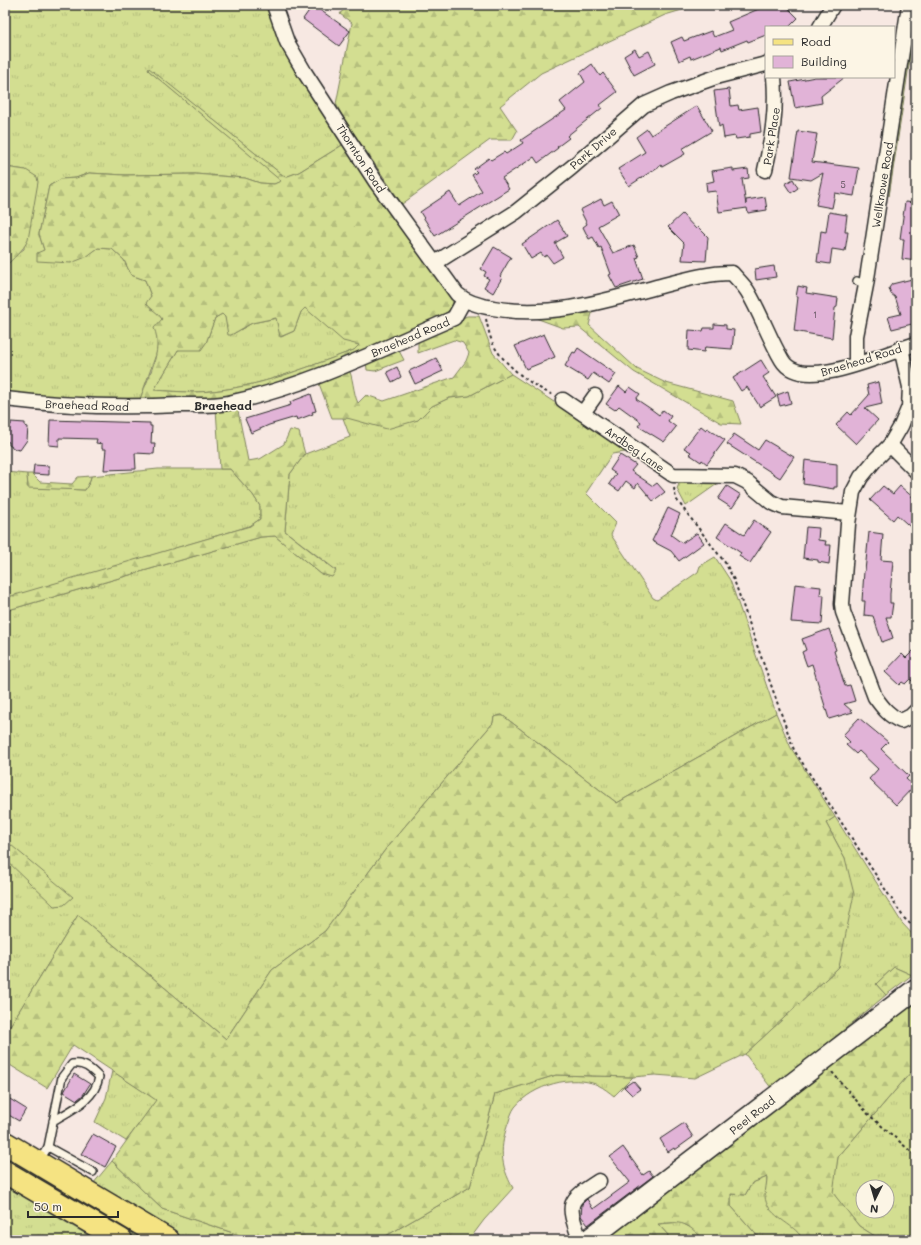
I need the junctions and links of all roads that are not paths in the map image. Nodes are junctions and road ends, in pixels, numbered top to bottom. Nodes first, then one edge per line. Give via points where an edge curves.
1 (274, 5) edge
2 (833, 5) edge
3 (909, 5) edge
4 (821, 26) edge
5 (765, 64) edge
6 (774, 78) edge
7 (765, 170) dead end
8 (435, 262) junction
9 (464, 300) junction
10 (916, 344) edge
11 (901, 348) junction
12 (856, 364) junction
13 (595, 396) dead end
14 (5, 399) edge
15 (563, 400) road end
16 (584, 413) junction
17 (890, 445) junction
18 (916, 471) edge
19 (849, 513) junction
20 (916, 711) edge
21 (916, 988) edge
22 (52, 1121) junction
23 (5, 1143) edge
24 (43, 1155) junction
25 (5, 1172) edge
26 (93, 1172) dead end
27 (598, 1181) dead end
28 (121, 1240) edge
29 (168, 1240) edge
30 (580, 1240) edge
31 (588, 1240) edge

1 - 8 street, Thornton Road via 288,42 306,73 376,182
2 - 4 street
3 - 12 street, Wellknowe Road via 862,283 856,336
5 - 8 street, Park Drive via 720,76 644,105 516,212
6 - 7 street, Park Place via 775,125
8 - 9 street, Thornton Road
9 - 12 street, Braehead Road via 511,312 575,308 707,274 732,273 747,290 782,362 813,375
9 - 14 street, Braehead Road via 454,318 339,368 227,403 148,407 38,403
10 - 11 street, Braehead Road
11 - 12 street, Braehead Road
11 - 17 street via 910,387 909,408
13 - 16 street
15 - 16 street, Ardbeg Lane
16 - 19 street, Ardbeg Lane via 674,475 735,476 782,507
17 - 18 street
17 - 19 street via 861,477 853,492
19 - 20 street via 843,612 875,697 883,708 892,718 901,721
21 - 31 street, Peel Road
22 - 22 lane via 62,1077 72,1064 88,1066 100,1077 98,1086 82,1104
22 - 24 lane
23 - 24 main road
24 - 26 lane
24 - 29 main road
25 - 28 main road
27 - 30 street via 577,1195 572,1202 571,1212

